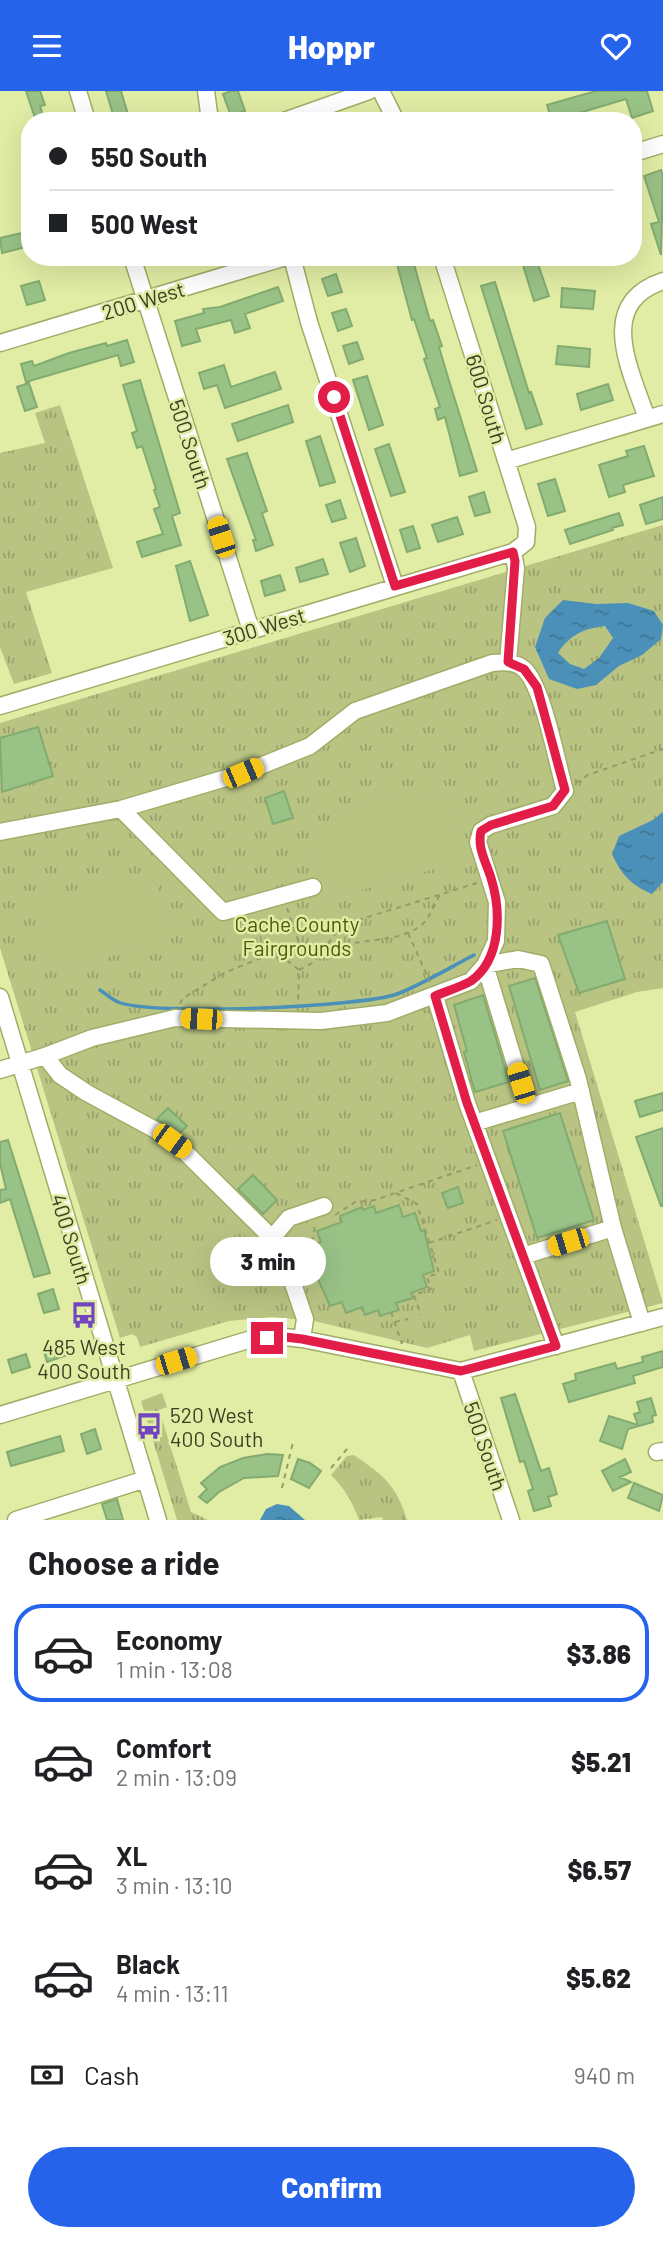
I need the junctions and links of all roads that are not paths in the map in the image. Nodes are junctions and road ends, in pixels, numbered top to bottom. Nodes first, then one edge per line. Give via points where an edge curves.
1 (78, 91) edge
2 (206, 91) edge
3 (369, 91) edge
4 (381, 91) edge
5 (84, 112) edge
6 (209, 112) edge
7 (310, 112) edge
8 (392, 112) edge
9 (663, 144) edge
10 (642, 151) edge
11 (135, 266) edge
12 (256, 266) edge
13 (294, 266) edge
14 (445, 266) edge
15 (663, 281) edge
16 (146, 299) junction
17 (0, 343) edge
18 (663, 414) edge
19 (647, 419) junction
20 (506, 461) junction
21 (519, 547) junction
22 (395, 586) junction
23 (251, 630) junction
24 (508, 662) junction
25 (0, 706) edge
26 (121, 809) junction
27 (0, 832) edge
28 (313, 887) dead end
29 (485, 965) junction
30 (434, 991) junction
31 (0, 997) edge
32 (45, 1056) junction
33 (19, 1065) junction
34 (0, 1070) edge
35 (581, 1091) junction
36 (528, 1107) junction
37 (474, 1123) junction
38 (325, 1212) road end
39 (613, 1228) junction
40 (272, 1238) junction
41 (523, 1256) junction
42 (663, 1317) edge
43 (642, 1323) junction
44 (302, 1339) junction
45 (556, 1346) junction
46 (461, 1371) junction
47 (115, 1380) junction
48 (0, 1415) edge
49 (146, 1479) junction
50 (16, 1520) edge
51 (158, 1520) edge
52 (511, 1520) edge

1 - 5 street
2 - 6 street
3 - 7 street
4 - 8 street
9 - 10 street
11 - 16 street, 500 South
12 - 16 street, 200 West
13 - 22 street
14 - 20 street, 600 South
15 - 19 street via 635,295 621,333
16 - 17 street, 200 West
16 - 23 street, 500 South
18 - 19 street
19 - 20 street
20 - 21 street, 600 South via 527,527
21 - 22 street, 300 West
21 - 24 street, 600 South
22 - 23 street, 300 West
23 - 25 street, 300 West
24 - 26 street via 492,663 355,711 310,746 243,773
24 - 29 street via 524,669 537,687 565,790 553,806 481,831 478,842 497,902 496,941
26 - 27 street
26 - 28 street via 222,912
29 - 30 street via 471,981
29 - 35 street via 517,960 541,964
29 - 36 street
30 - 32 street via 387,1013 321,1021 175,1018 92,1038
30 - 37 street
31 - 33 street, 400 South
32 - 33 street
32 - 40 street via 60,1075 183,1150
33 - 34 street
33 - 47 street, 400 South
35 - 36 street
35 - 39 street
36 - 37 street
37 - 41 street
38 - 40 street via 289,1218
39 - 41 street
39 - 43 street
40 - 44 street via 305,1319
41 - 45 street
42 - 43 street
43 - 45 street
44 - 46 street
44 - 47 street via 248,1340
45 - 46 street
46 - 52 street, 500 South
47 - 48 street
47 - 49 street, 400 South
49 - 50 street
49 - 51 street, 400 South

